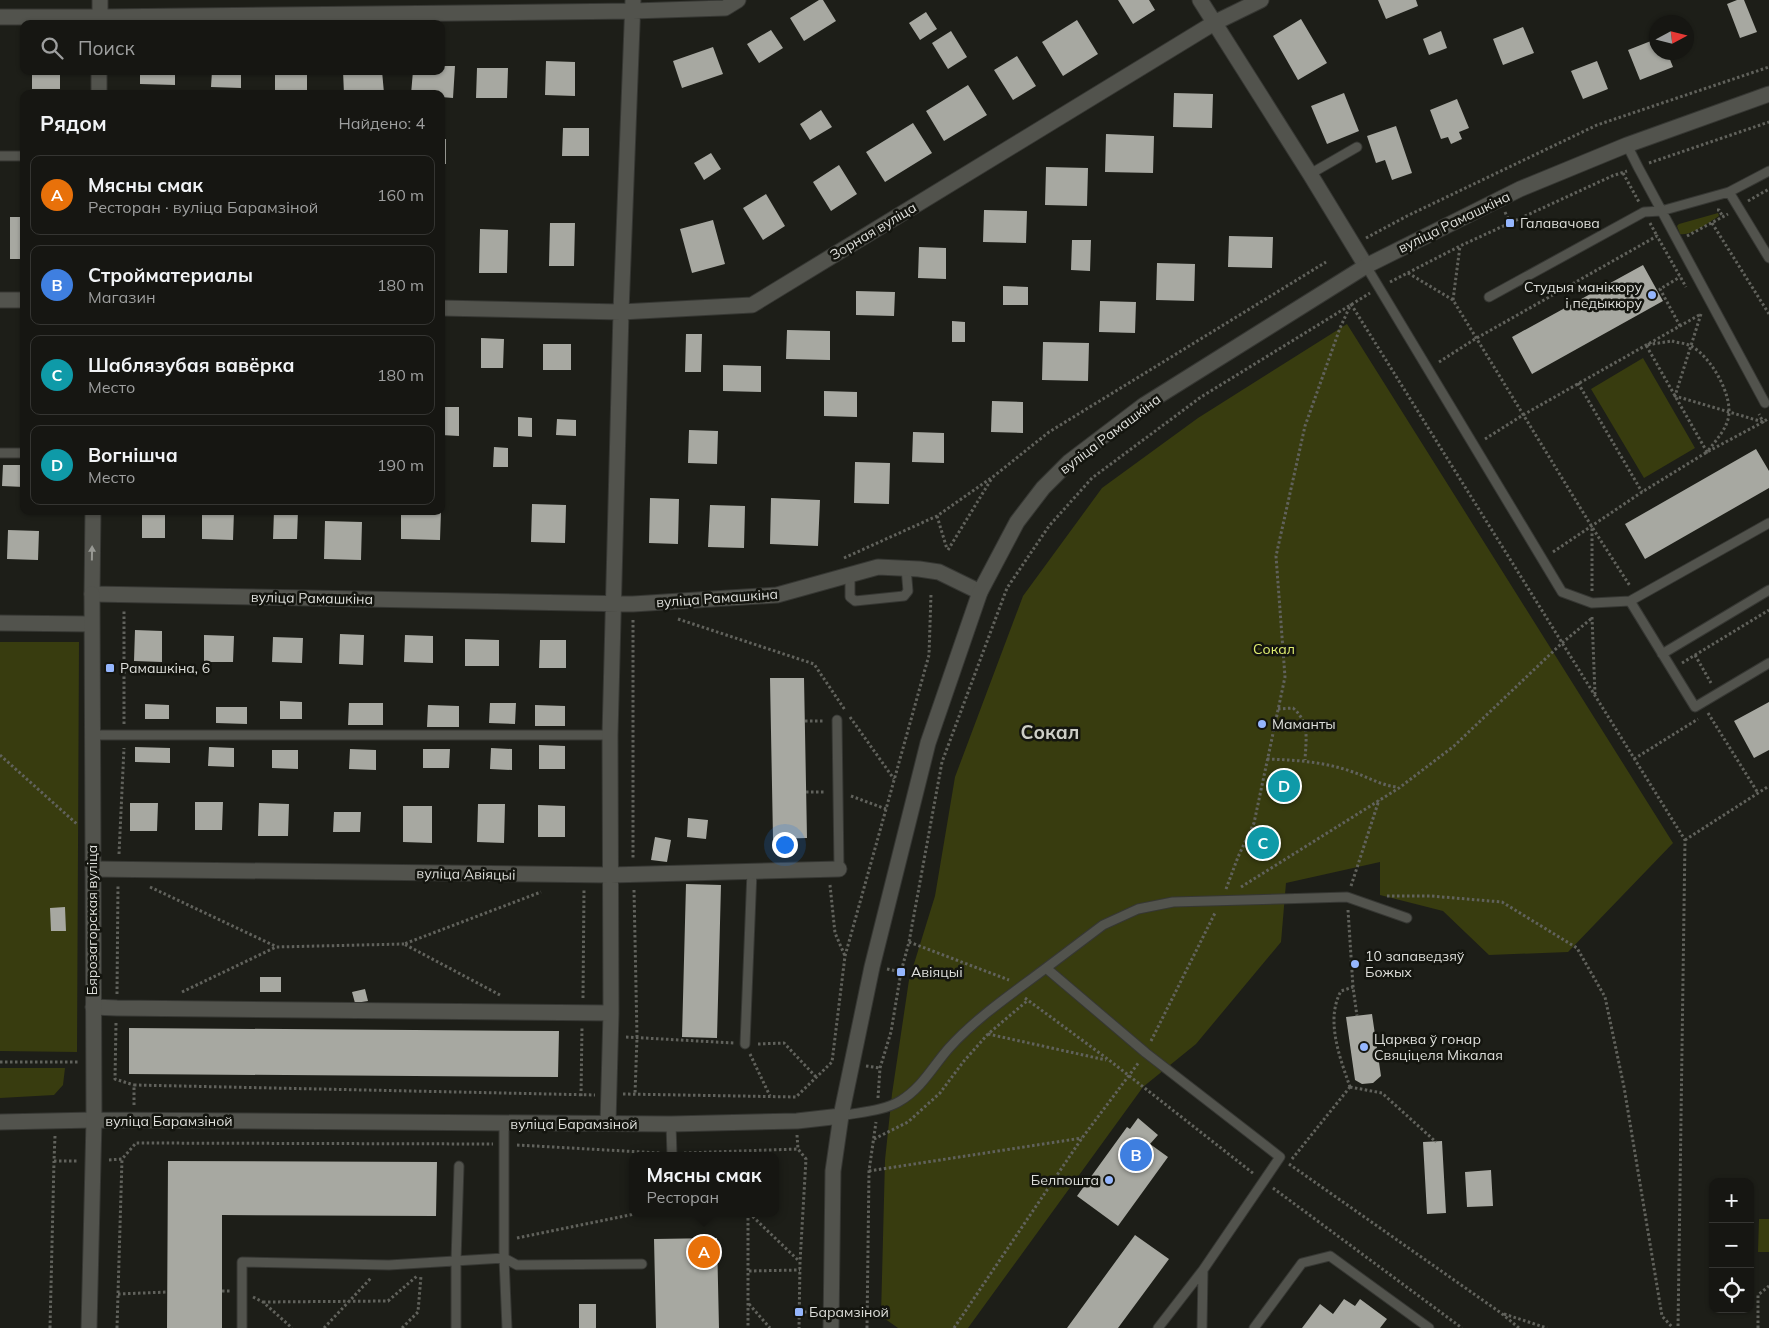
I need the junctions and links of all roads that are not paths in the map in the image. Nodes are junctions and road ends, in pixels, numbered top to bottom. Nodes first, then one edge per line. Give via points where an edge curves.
1 (100, 0) edge
2 (738, 0) edge
3 (1200, 0) edge
4 (1261, 0) edge
5 (633, 5) edge
6 (0, 17) edge
7 (100, 20) edge
8 (1214, 23) junction
9 (99, 75) edge
10 (99, 90) edge
11 (1769, 94) edge
12 (1627, 145) junction
13 (1357, 147) dead end
14 (0, 156) edge
15 (20, 156) edge
16 (1310, 174) junction
17 (1768, 174) edge
18 (1729, 192) junction
19 (1661, 212) junction
20 (1769, 258) edge
21 (1366, 266) junction
22 (1489, 297) dead end
23 (0, 300) edge
24 (20, 300) edge
25 (445, 308) edge
26 (621, 312) junction
27 (1765, 403) dead end
28 (0, 453) edge
29 (20, 453) edge
30 (93, 515) edge
31 (1769, 523) edge
32 (906, 568) junction
33 (850, 575) junction
34 (1769, 590) edge
35 (980, 592) junction
36 (92, 594) junction
37 (1634, 599) junction
38 (613, 603) junction
39 (0, 623) edge
40 (91, 624) junction
41 (1666, 652) junction
42 (1769, 664) edge
43 (837, 720) dead end
44 (92, 734) junction
45 (610, 735) junction
46 (93, 869) junction
47 (834, 869) joint
48 (752, 871) junction
49 (610, 875) junction
50 (1407, 918) dead end
51 (1046, 968) junction
52 (93, 1007) junction
53 (610, 1013) junction
54 (745, 1044) road end
55 (842, 1116) junction
56 (94, 1120) junction
57 (0, 1122) edge
58 (504, 1123) junction
59 (608, 1123) junction
60 (671, 1124) junction
61 (672, 1152) edge
62 (459, 1166) dead end
63 (504, 1258) junction
64 (456, 1261) junction
65 (642, 1264) dead end
66 (1203, 1270) junction
67 (89, 1328) edge
68 (242, 1328) edge
69 (456, 1328) edge
70 (506, 1328) edge
71 (830, 1328) edge
72 (1158, 1328) edge
73 (1202, 1328) edge
74 (1254, 1328) edge
75 (1428, 1328) edge

1 - 7 street
2 - 5 street via 725,8
3 - 8 street
4 - 8 street, Зорная вуліца
5 - 7 street
5 - 26 street
6 - 7 street
8 - 16 street
8 - 26 street, Зорная вуліца via 752,305
9 - 10 street
11 - 12 street, вуліца Рамашкіна
12 - 19 lane
12 - 21 street, вуліца Рамашкіна via 1520,189
13 - 16 lane
14 - 15 lane
16 - 21 street
17 - 18 lane
18 - 19 lane
18 - 20 lane
19 - 22 lane via 1644,212
19 - 27 lane
21 - 35 street, вуліца Рамашкіна via 1144,405 1069,462 1043,488 1017,522
21 - 37 lane via 1562,592 1592,603
23 - 24 street
25 - 26 street, Зорная вуліца
26 - 38 street
28 - 29 lane
36 -> 30 street, Бярозагорская вуліца
31 - 37 lane
32 - 33 street, вуліца Рамашкіна via 878,567
32 - 33 lane via 908,591 904,596 855,601 850,597
32 - 35 street, вуліца Рамашкіна via 939,572
33 - 38 street, вуліца Рамашкіна via 777,595
34 - 41 lane
35 - 55 street via 928,743 872,967
36 - 38 street, вуліца Рамашкіна
36 - 40 street, Бярозагорская вуліца
37 - 41 lane
38 - 45 street
39 - 40 street
40 - 44 street, Бярозагорская вуліца
41 - 42 lane via 1694,707
43 - 47 lane
44 - 45 lane
44 - 46 street, Бярозагорская вуліца
45 - 49 street
46 - 49 street, вуліца Авіяцыі
46 - 52 street, Бярозагорская вуліца
47 - 48 street, вуліца Авіяцыі
48 - 49 street, вуліца Авіяцыі
48 - 54 lane
49 - 53 street
50 - 51 lane via 1347,897 1173,902 1138,909 1103,925
51 - 55 lane via 949,1048 915,1091 899,1102
51 - 66 lane via 1146,1053 1280,1157
52 - 53 street
52 - 56 street, Бярозагорская вуліца
53 - 59 street
55 - 60 street, вуліца Барамзіной via 797,1121
55 - 71 street via 833,1171
56 - 57 street, вуліца Барамзіной
56 - 58 street, вуліца Барамзіной
56 - 67 street, Бярозагорская вуліца
58 - 59 street, вуліца Барамзіной
58 - 63 lane
59 - 60 street, вуліца Барамзіной
60 - 61 lane
62 - 64 lane
63 - 64 lane
63 - 65 lane via 517,1265
63 - 70 lane
64 - 68 lane via 383,1265 242,1262
64 - 69 lane
66 - 72 lane
66 - 73 lane
74 - 75 lane via 1302,1263 1330,1256

